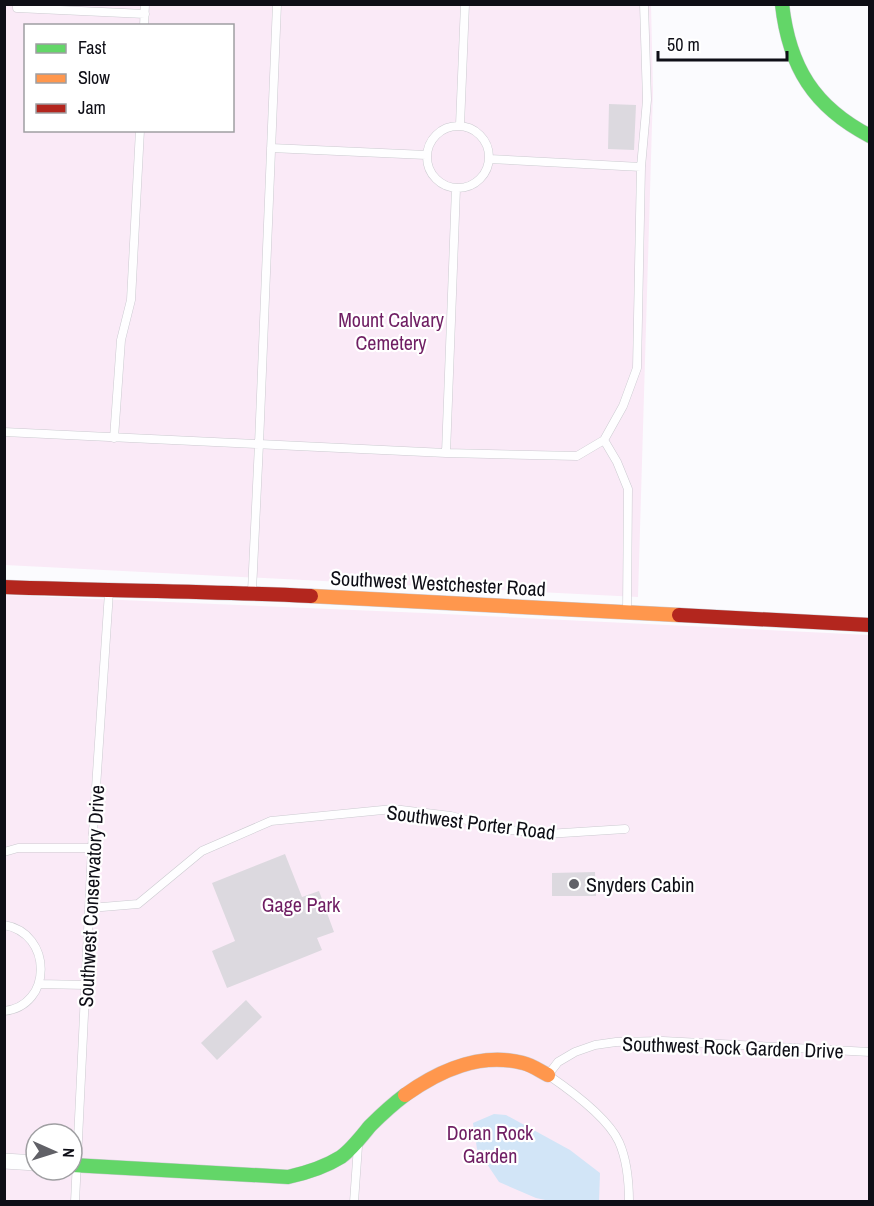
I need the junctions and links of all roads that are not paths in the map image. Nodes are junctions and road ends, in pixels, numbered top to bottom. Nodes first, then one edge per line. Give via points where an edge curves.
1 (17, 4) edge
2 (145, 4) edge
3 (277, 4) edge
4 (465, 4) edge
5 (644, 4) edge
6 (782, 4) edge
7 (145, 14) junction
8 (144, 24) edge
9 (460, 125) junction
10 (140, 132) edge
11 (870, 136) edge
12 (271, 148) junction
13 (426, 155) junction
14 (489, 159) junction
15 (641, 166) junction
16 (456, 188) junction
17 (4, 432) edge
18 (114, 438) junction
19 (604, 440) junction
20 (259, 444) junction
21 (446, 453) junction
22 (4, 586) edge
23 (109, 591) junction
24 (252, 593) junction
25 (627, 612) junction
26 (870, 625) edge
27 (625, 829) dead end
28 (92, 848) junction
29 (4, 852) edge
30 (90, 908) junction
31 (4, 925) edge
32 (39, 984) junction
33 (86, 985) junction
34 (4, 1011) edge
35 (870, 1052) edge
36 (548, 1075) junction
37 (77, 1122) edge
38 (358, 1140) junction
39 (4, 1161) edge
40 (24, 1162) edge
41 (84, 1166) edge
42 (74, 1182) edge
43 (75, 1202) edge
44 (354, 1202) edge
45 (629, 1202) edge

1 - 7 lane via 17,8
2 - 7 lane
3 - 12 lane
4 - 9 lane
5 - 15 lane via 647,100
6 - 11 street via 791,53 810,88 828,108
7 - 8 lane
9 - 13 lane via 437,133
9 - 14 lane via 481,136 488,146
10 - 18 lane via 131,300 121,340
12 - 13 lane
12 - 20 lane
13 - 16 lane via 434,178
14 - 15 lane
14 - 16 lane via 479,180
15 - 19 lane via 637,368 624,406
16 - 21 lane
17 - 18 lane
18 - 20 lane
19 - 21 lane via 577,456
19 - 25 lane via 628,489
20 - 21 lane
20 - 24 lane
22 - 23 street, Southwest Westchester Road
23 - 24 street, Southwest Westchester Road
23 - 28 lane, Southwest Conservatory Drive
24 - 25 street, Southwest Westchester Road
25 - 26 street, Southwest Westchester Road
27 - 30 lane, Southwest Porter Road via 547,834 393,809 271,821 202,851 138,904
28 - 29 lane via 18,848
28 - 30 lane, Southwest Conservatory Drive
30 - 33 lane, Southwest Conservatory Drive
31 - 32 lane via 22,931 33,941 40,954
32 - 33 lane
32 - 34 lane via 22,1005
33 - 37 lane, Southwest Conservatory Drive
35 - 36 lane, Southwest Rock Garden Drive via 616,1042 575,1052 558,1062
36 - 38 street via 525,1063 502,1059 477,1060 454,1067 410,1091
36 - 45 lane via 586,1104 618,1140 627,1170
38 - 41 street via 332,1161 288,1177
38 - 44 lane
39 - 40 street
42 - 43 lane, Southwest Conservatory Drive

